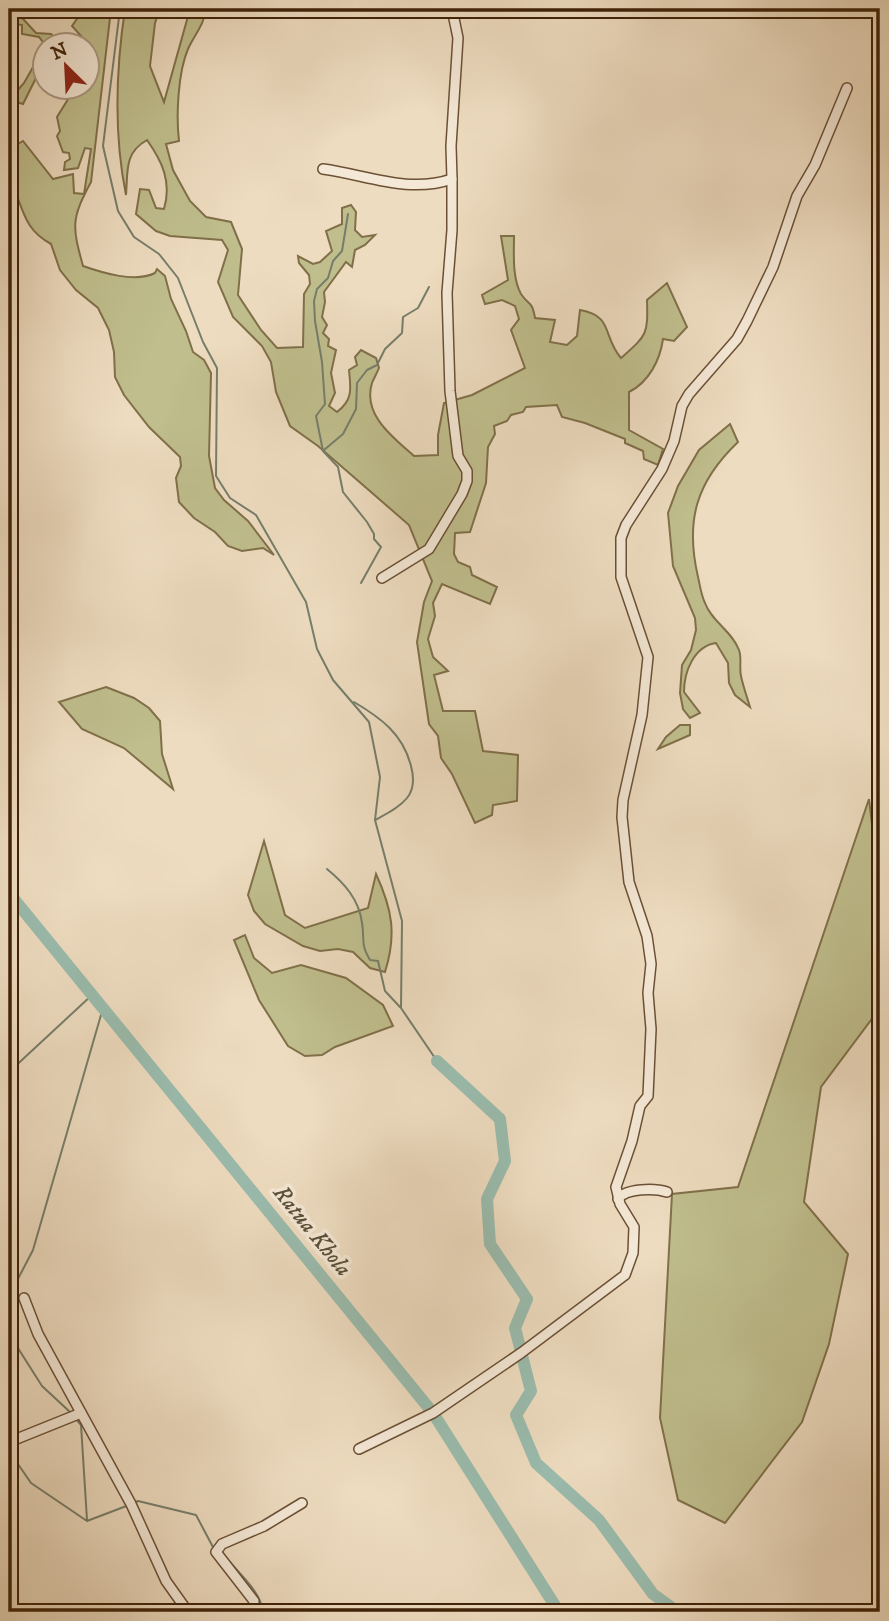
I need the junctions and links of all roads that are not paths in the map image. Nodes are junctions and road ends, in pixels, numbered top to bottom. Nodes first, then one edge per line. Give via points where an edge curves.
1 (452, 9) edge
2 (847, 88) dead end
3 (323, 169) dead end
4 (452, 179) junction
5 (382, 578) dead end
6 (667, 1192) dead end
7 (618, 1199) junction
8 (24, 1298) dead end
9 (81, 1413) junction
10 (9, 1442) edge
11 (359, 1449) dead end
12 (302, 1503) dead end
13 (188, 1612) edge
14 (253, 1612) edge

1 - 4 street via 457,28
2 - 7 street via 747,321 682,406 663,469 621,538 621,577 648,657 622,817 629,882 651,964 652,1042 648,1096 640,1106 616,1187
3 - 4 street via 408,186
4 - 5 street via 447,293 450,391 458,456 467,481 429,549
6 - 7 street via 640,1190
7 - 11 street via 634,1227 625,1275 433,1413
8 - 9 street
9 - 10 street
9 - 13 street via 131,1504 166,1581
12 - 14 street via 222,1544 216,1552 254,1601

